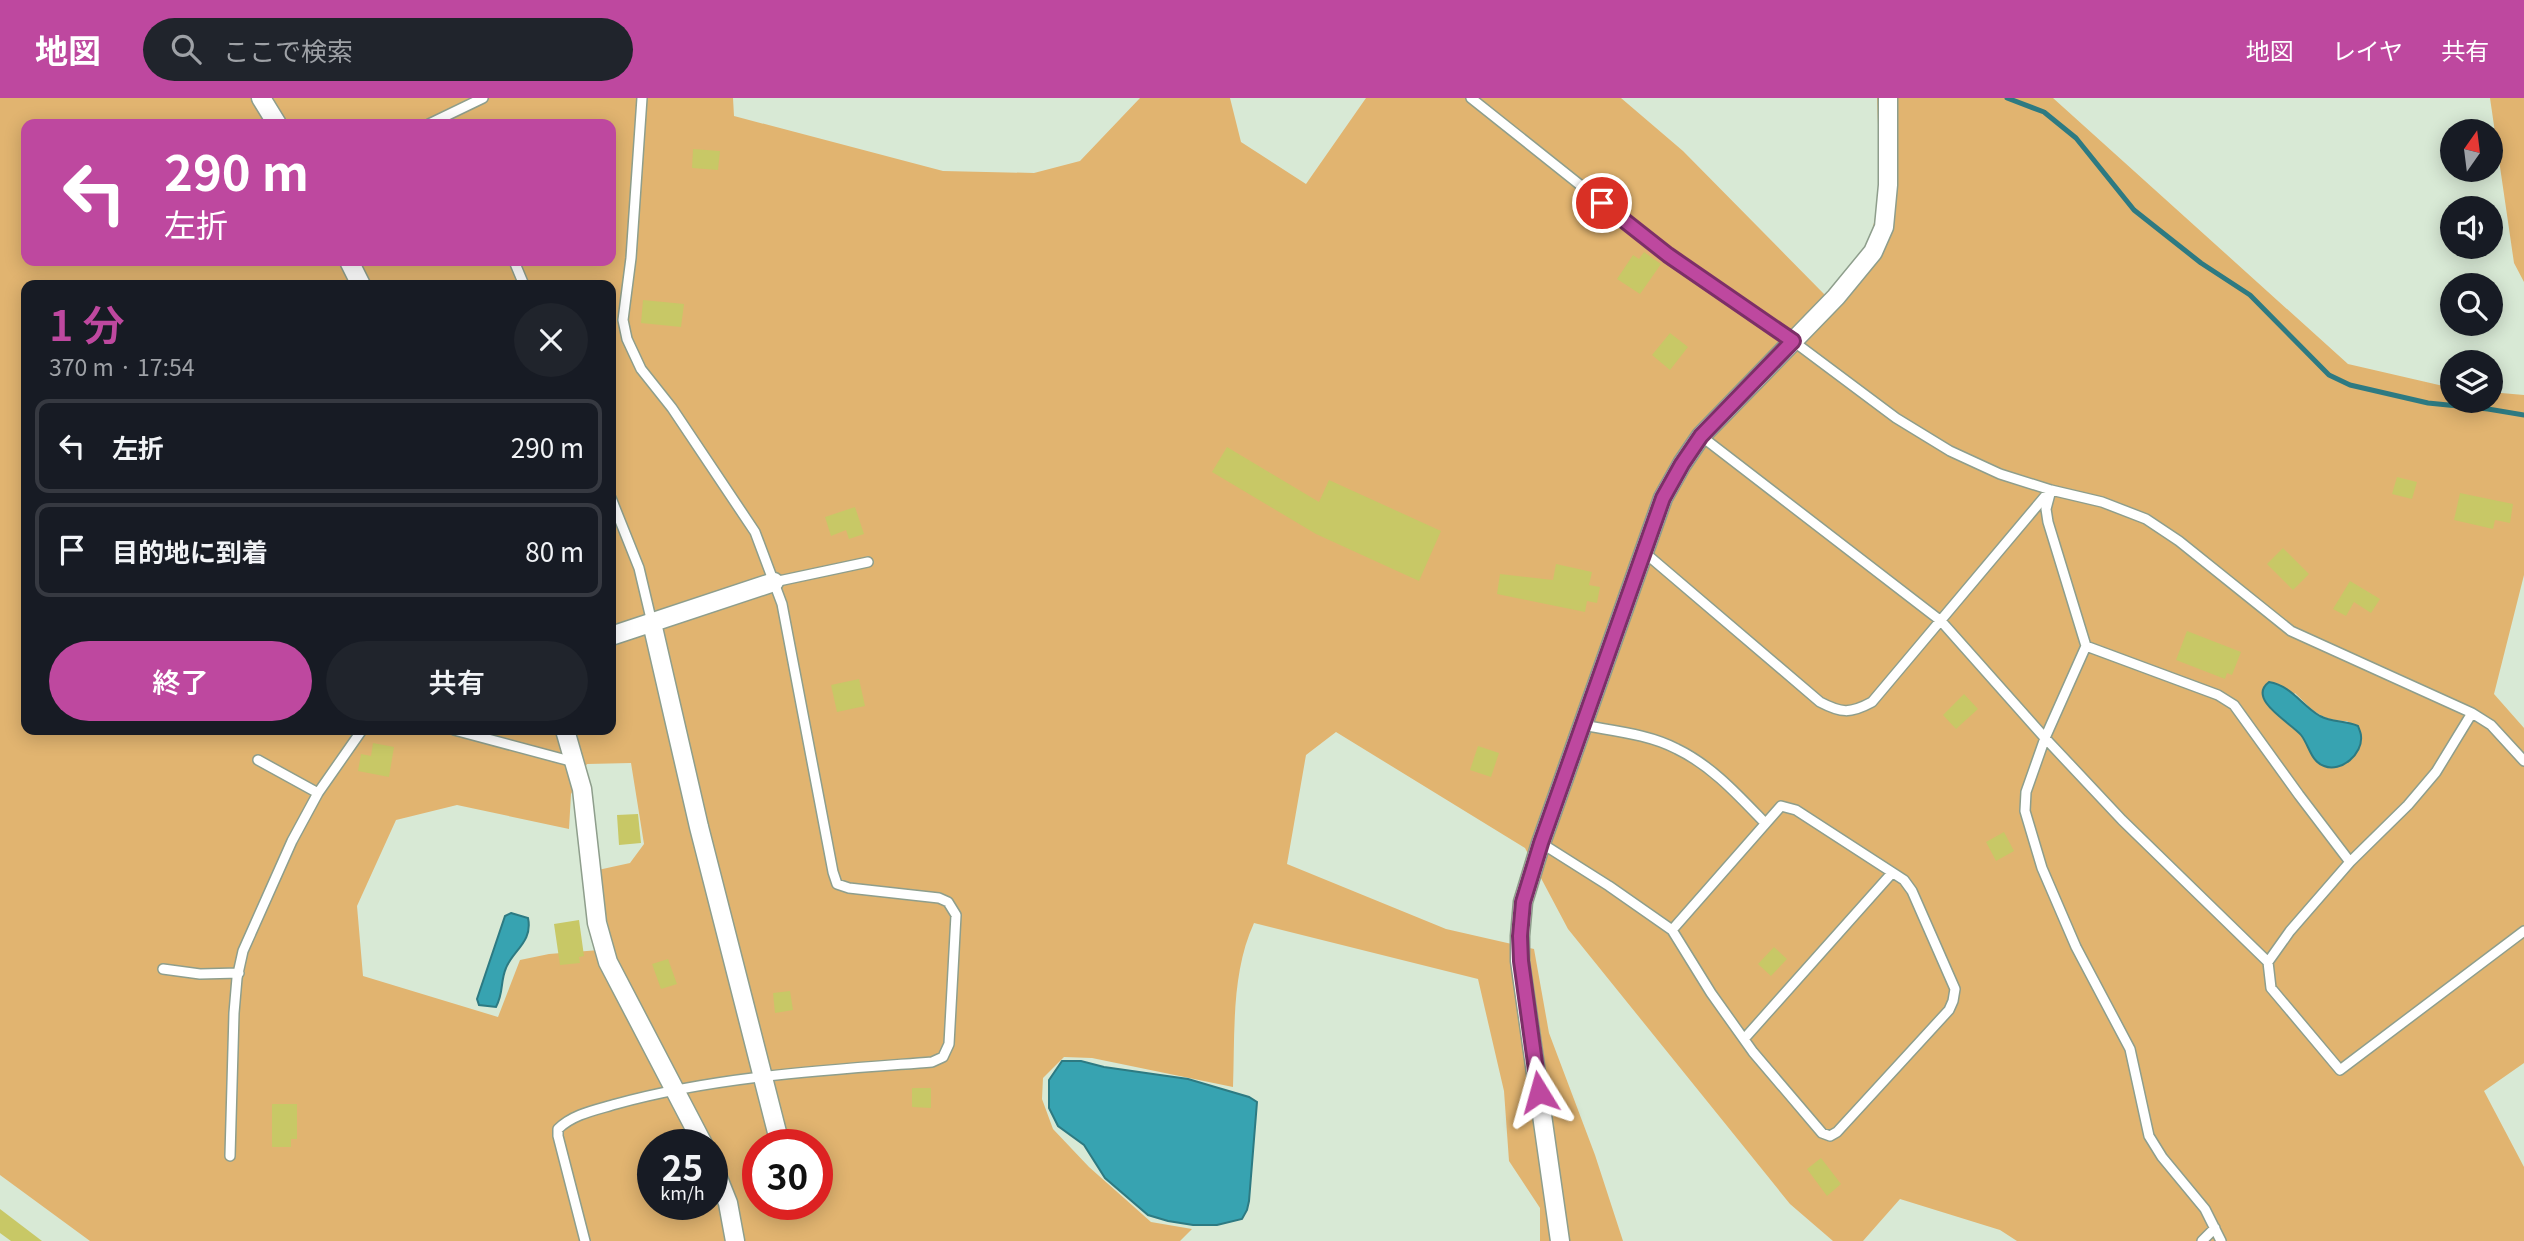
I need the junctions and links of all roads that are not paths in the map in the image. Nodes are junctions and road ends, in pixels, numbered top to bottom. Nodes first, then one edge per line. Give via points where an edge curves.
1 (261, 98) edge
2 (483, 98) edge
3 (642, 98) edge
4 (1471, 98) edge
5 (1888, 98) edge
6 (274, 119) edge
7 (452, 119) edge
8 (1793, 341) junction
9 (1701, 436) junction
10 (2050, 490) junction
11 (616, 510) edge
12 (1644, 552) junction
13 (868, 562) dead end
14 (774, 582) junction
15 (1941, 621) junction
16 (652, 623) junction
17 (616, 634) edge
18 (2086, 646) junction
19 (2472, 713) junction
20 (1582, 725) junction
21 (359, 735) edge
22 (473, 735) edge
23 (567, 735) edge
24 (2045, 738) junction
25 (258, 760) dead end
26 (2524, 761) edge
27 (576, 762) junction
28 (318, 793) junction
29 (1765, 822) junction
30 (1541, 843) junction
31 (2350, 862) junction
32 (1892, 873) junction
33 (1672, 930) junction
34 (2524, 931) edge
35 (2268, 962) junction
36 (163, 969) dead end
37 (239, 973) junction
38 (1744, 1039) junction
39 (764, 1078) junction
40 (676, 1090) junction
41 (696, 1129) edge
42 (776, 1129) edge
43 (230, 1156) dead end
44 (728, 1203) edge
45 (2215, 1228) junction
46 (586, 1241) edge
47 (735, 1241) edge
48 (1560, 1241) edge
49 (2202, 1241) edge
50 (2221, 1241) edge

1 - 6 street
2 - 7 lane
3 - 14 lane via 623,320 627,340 641,369 755,532
4 - 8 lane via 1668,255
5 - 8 street via 1884,226 1872,252
8 - 9 street
8 - 10 lane via 1896,418 1950,451
9 - 12 street via 1663,498
9 - 15 lane
10 - 15 lane
10 - 18 lane via 2048,522
10 - 19 lane via 2102,502 2146,519 2291,631
11 - 16 lane via 639,568
12 - 15 lane via 1819,702 1838,712 1872,702
12 - 20 street
13 - 14 lane
14 - 16 street
14 - 39 lane via 837,884 939,898 948,902 956,915 948,1044 943,1057 932,1062
15 - 24 lane
16 - 17 street
16 - 39 street
18 - 24 lane
18 - 31 lane via 2234,705
19 - 26 lane via 2491,725
19 - 31 lane via 2436,772
20 - 29 lane via 1676,748 1722,780
20 - 30 street
21 - 28 lane
22 - 27 lane
23 - 27 street
24 - 35 lane
24 - 45 lane via 2026,792 2025,811 2042,868 2076,947 2130,1049 2149,1136
25 - 28 lane
27 - 40 street via 597,923 608,962
28 - 37 lane via 267,894 243,951
29 - 32 lane via 1781,806 1796,810
29 - 33 lane
30 - 33 lane
30 - 48 street via 1523,902 1521,961
31 - 35 lane
32 - 38 lane
32 - 38 lane via 1912,891 1955,989 1949,1010 1830,1136 1822,1133
33 - 38 lane
34 - 35 lane via 2340,1070 2271,988
36 - 37 lane
37 - 43 lane
39 - 40 lane
39 - 42 street
40 - 41 street
40 - 46 lane via 586,1112 558,1129
44 - 47 street
45 - 49 lane
45 - 50 lane

